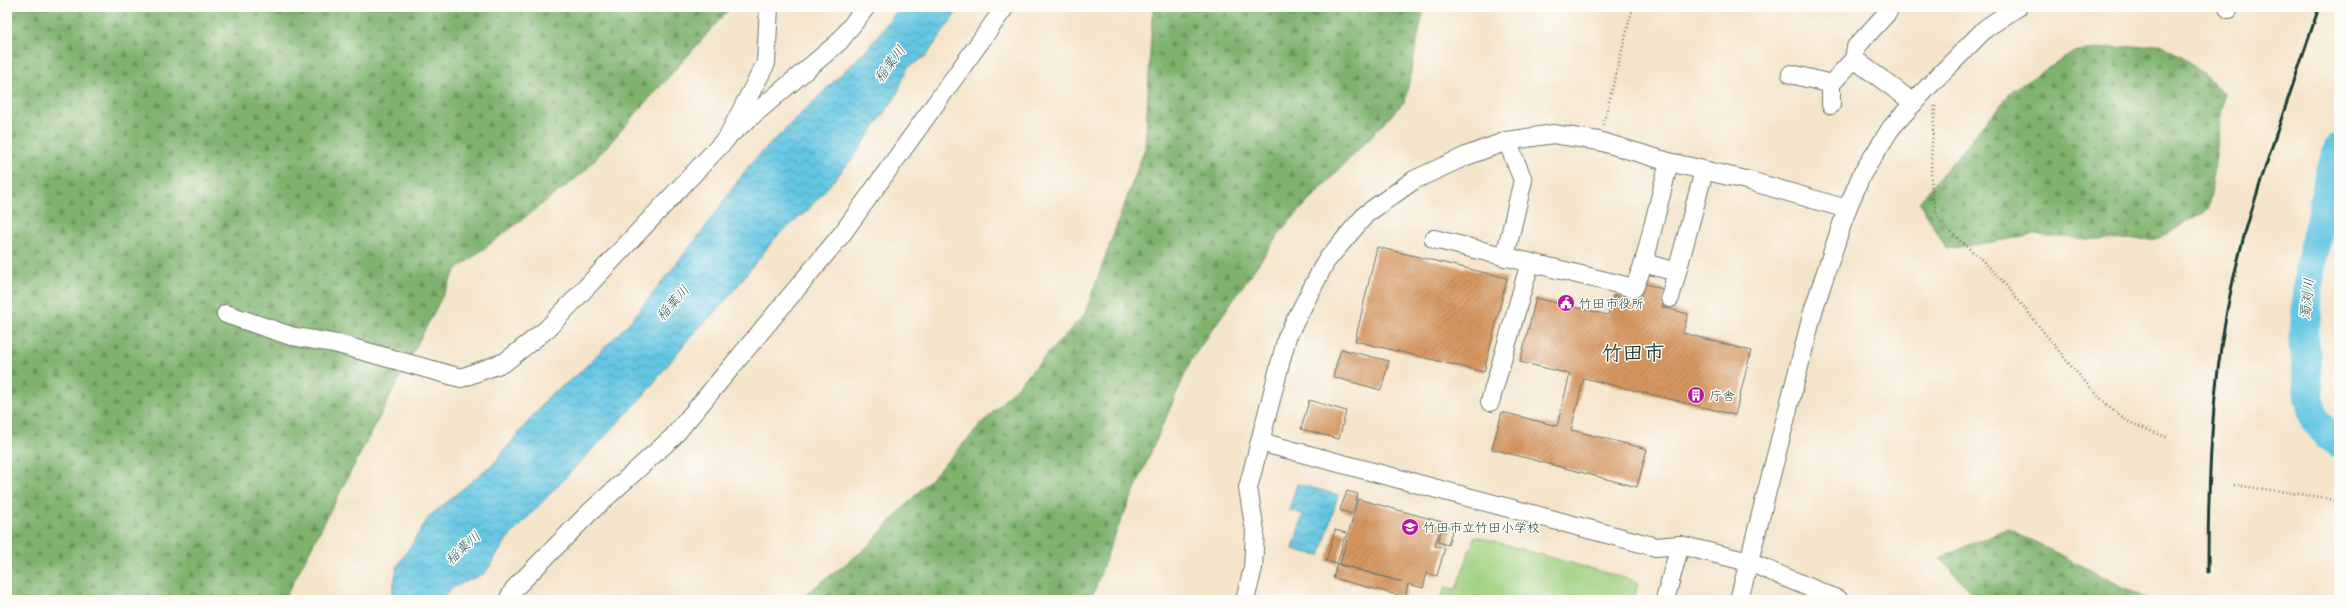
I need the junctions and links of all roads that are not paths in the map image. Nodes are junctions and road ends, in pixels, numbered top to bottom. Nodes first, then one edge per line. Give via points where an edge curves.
1 (769, 7) edge
2 (866, 7) edge
3 (1005, 7) edge
4 (2018, 7) edge
5 (1888, 12) dead end
6 (1854, 59) junction
7 (1791, 74) dead end
8 (1830, 84) junction
9 (1914, 103) junction
10 (1831, 105) dead end
11 (727, 138) junction
12 (1507, 141) junction
13 (1669, 162) junction
14 (1704, 171) junction
15 (1847, 209) junction
16 (1434, 239) dead end
17 (1505, 257) junction
18 (1530, 263) junction
19 (1644, 263) junction
20 (1676, 272) junction
21 (1670, 298) dead end
22 (226, 314) dead end
23 (1490, 402) dead end
24 (1260, 442) junction
25 (1680, 545) junction
26 (1749, 562) junction
27 (508, 600) edge
28 (1245, 600) edge
29 (1665, 600) edge
30 (1739, 600) edge
31 (1840, 600) edge

1 - 11 street via 766,63
2 - 11 street via 839,42
3 - 27 street via 842,234 673,437 590,512 514,589
4 - 9 street via 1986,28
5 - 6 street via 1856,47
6 - 8 street
6 - 9 street
7 - 8 street
8 - 10 street
9 - 15 street via 1891,128 1862,174
11 - 22 street via 547,329 505,362 461,378 338,344 291,336
12 - 13 street via 1552,134 1598,141
12 - 17 street via 1523,180
12 - 24 street via 1466,156 1414,180 1366,214 1326,261 1287,337
13 - 14 street
13 - 19 street
14 - 15 street via 1750,181
14 - 20 street
15 - 26 street via 1814,308
16 - 17 street
17 - 18 street
18 - 19 street via 1634,288
18 - 23 street
19 - 20 street
20 - 21 street
24 - 25 street via 1656,548
24 - 28 street via 1248,488 1255,530 1253,568
25 - 26 street
25 - 29 street
26 - 30 street
26 - 31 street

